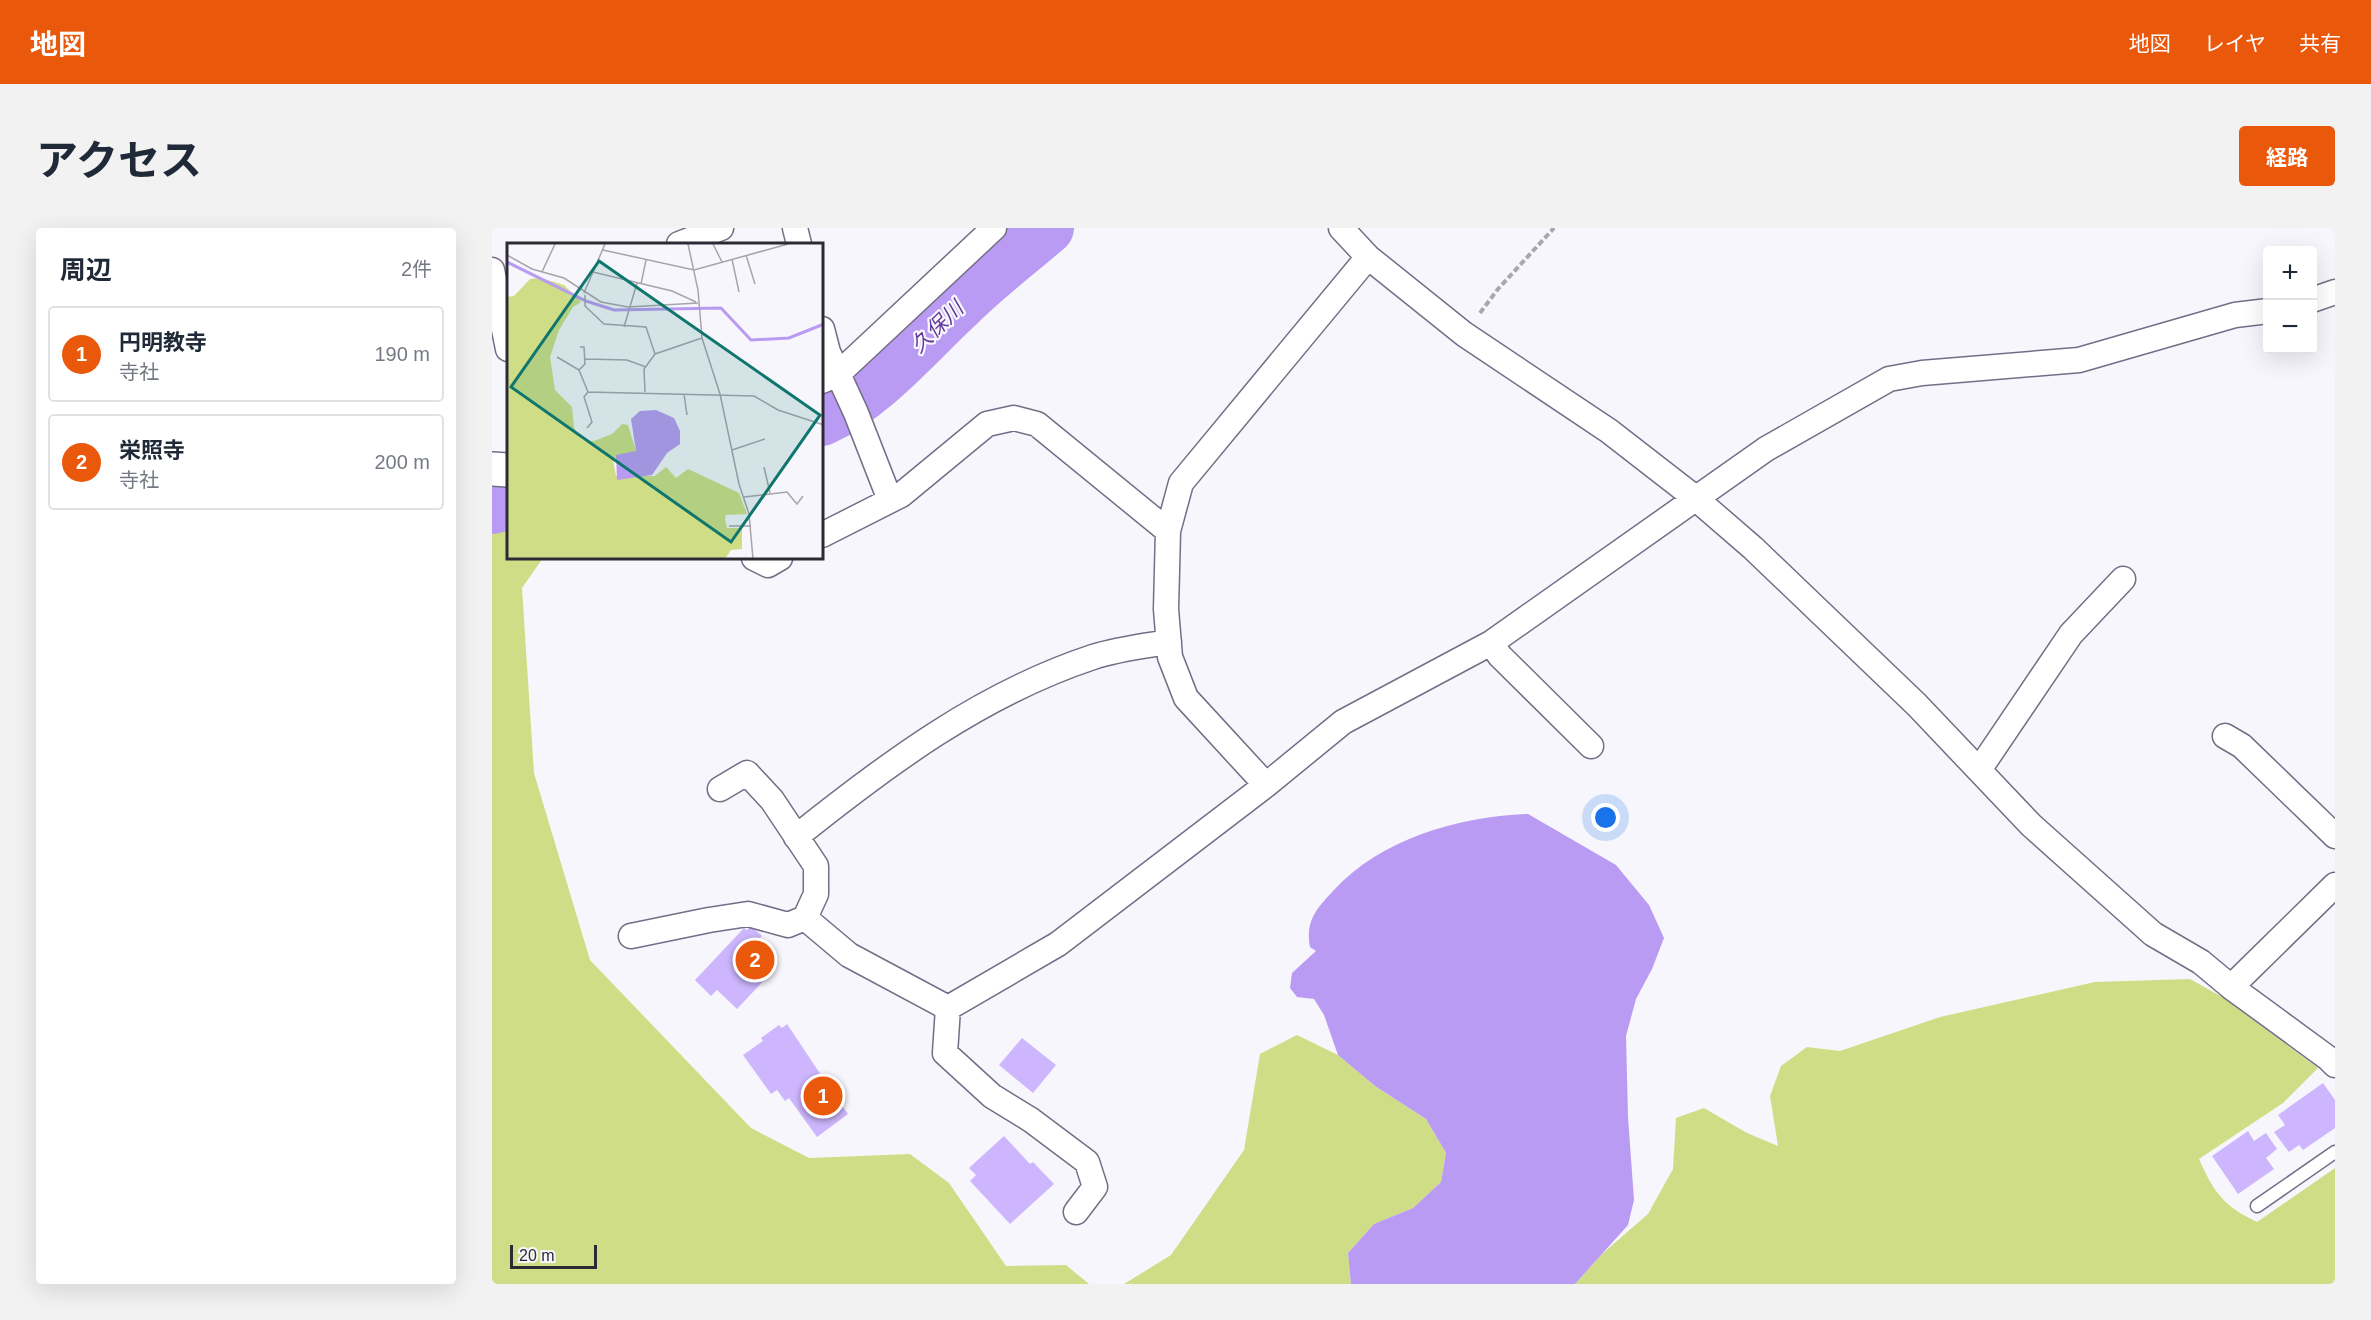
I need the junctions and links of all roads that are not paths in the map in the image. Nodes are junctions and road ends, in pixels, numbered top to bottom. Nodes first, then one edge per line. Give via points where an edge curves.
1 (721, 228) edge
2 (795, 228) edge
3 (994, 228) edge
4 (1341, 228) edge
5 (683, 243) edge
6 (799, 243) edge
7 (1368, 257) junction
8 (492, 270) edge
9 (2335, 292) edge
10 (2317, 299) edge
11 (2263, 312) edge
12 (505, 313) edge
13 (507, 337) edge
14 (824, 337) edge
15 (835, 382) edge
16 (492, 469) edge
17 (507, 470) edge
18 (1694, 498) junction
19 (890, 500) junction
20 (1168, 531) junction
21 (824, 534) edge
22 (758, 560) edge
23 (777, 560) edge
24 (2123, 579) dead end
25 (1169, 642) junction
26 (1491, 643) junction
27 (2225, 736) dead end
28 (1591, 746) dead end
29 (1979, 770) junction
30 (1266, 785) junction
31 (720, 789) dead end
32 (2335, 836) edge
33 (796, 837) junction
34 (2335, 885) edge
35 (805, 918) junction
36 (632, 936) dead end
37 (2231, 987) junction
38 (948, 1008) junction
39 (2335, 1065) edge
40 (2335, 1152) edge
41 (2257, 1206) dead end
42 (1076, 1212) dead end

1 - 5 street
2 - 6 street
3 - 15 street
4 - 7 street
7 - 18 street via 1464,334 1609,431
7 - 20 street via 1181,483
8 - 12 street
9 - 10 street
11 - 18 street via 2235,315 2079,360 1889,379 1766,449
12 - 13 street
14 - 15 street
15 - 19 street via 856,413
16 - 17 street
18 - 26 street
18 - 29 street via 1768,562
19 - 20 street via 987,424 1014,418 1036,424
19 - 21 street
20 - 25 street
22 - 23 street via 768,565
24 - 29 street via 2071,634
25 - 30 street via 1170,657 1186,698
25 - 33 street via 1095,657 1041,676 941,728 860,785
26 - 28 street
26 - 30 street via 1343,722
27 - 32 street via 2242,746
29 - 37 street via 2031,825 2153,934 2201,962
30 - 38 street via 1058,944
31 - 33 street via 747,773 772,800
33 - 35 street via 816,866 816,894
34 - 37 street
35 - 36 street via 788,925 748,914
35 - 38 street via 849,955
37 - 39 street
38 - 42 street via 945,1053 992,1096 1087,1162 1095,1187
40 - 41 lane

